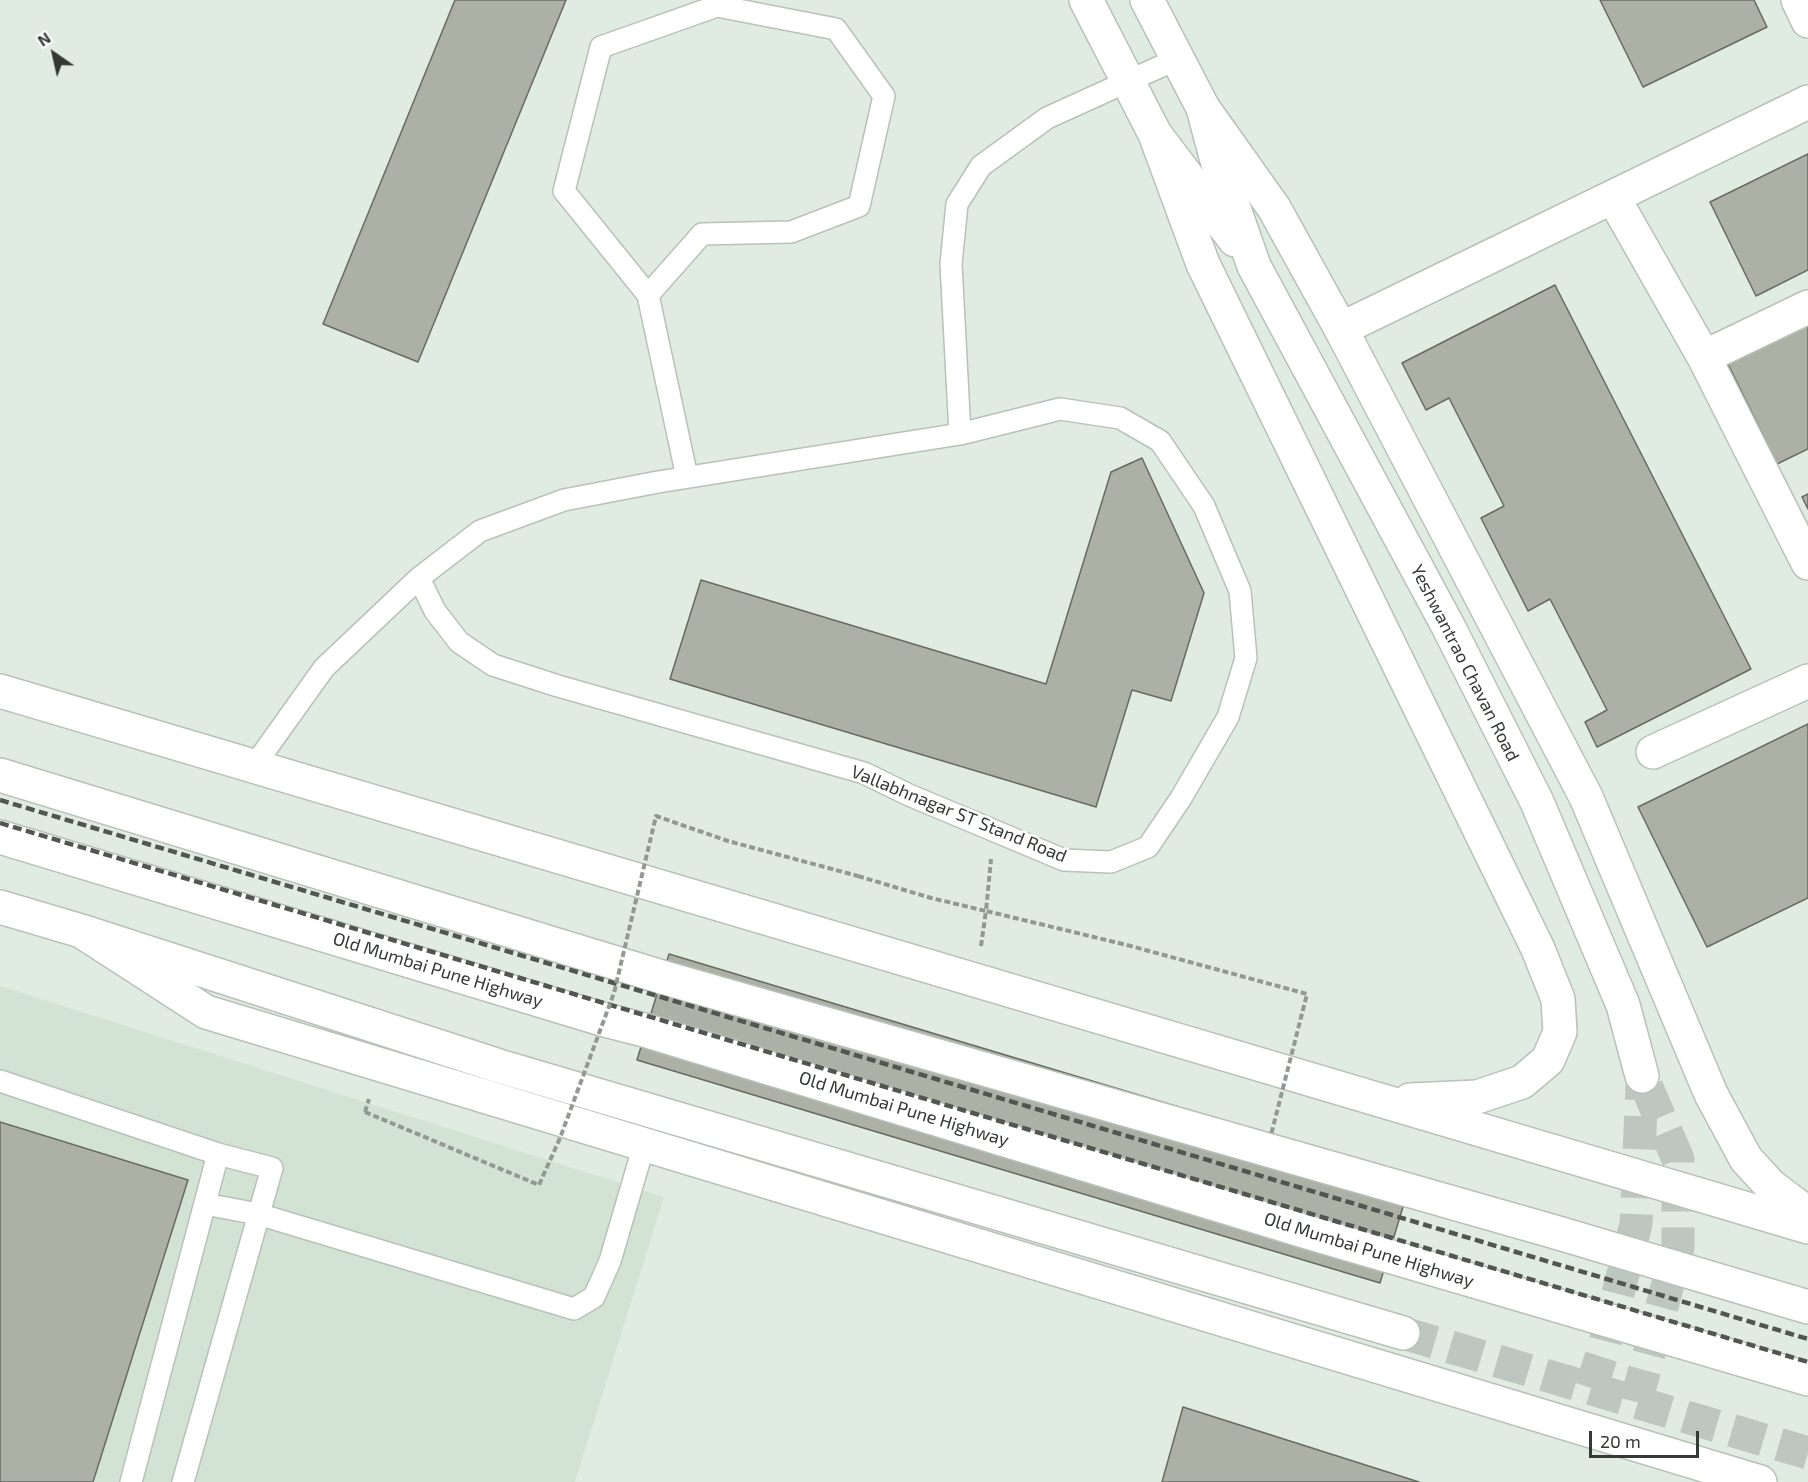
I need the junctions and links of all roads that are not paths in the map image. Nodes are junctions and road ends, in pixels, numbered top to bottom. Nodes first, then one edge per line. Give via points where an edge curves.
1 (1086, 0) edge
2 (1147, 0) edge
3 (1798, 0) edge
4 (1808, 21) edge
5 (1177, 59) junction
6 (1129, 81) junction
7 (1808, 102) edge
8 (1203, 108) junction
9 (1155, 134) junction
10 (1613, 197) junction
11 (1254, 266) junction
12 (648, 295) junction
13 (1808, 307) edge
14 (1341, 329) junction
15 (1704, 357) junction
16 (960, 434) junction
17 (687, 477) junction
18 (1808, 563) edge
19 (419, 578) junction
20 (1808, 681) edge
21 (0, 691) edge
22 (1653, 752) dead end
23 (254, 766) junction
24 (0, 775) edge
25 (0, 837) edge
26 (0, 907) edge
27 (81, 931) junction
28 (1642, 1076) tunnel mouth
29 (0, 1081) edge
30 (1384, 1101) junction
31 (644, 1145) junction
32 (218, 1154) junction
33 (205, 1204) junction
34 (258, 1214) junction
35 (1808, 1214) edge
36 (1808, 1227) edge
37 (1808, 1307) edge
38 (1403, 1333) tunnel mouth
39 (1808, 1379) edge
40 (132, 1482) edge
41 (183, 1482) edge
42 (1760, 1482) edge

1 - 6 main road, Yeshwantrao Chavan Road
2 - 5 main road, Yeshwantrao Chavan Road
3 - 4 main road
5 - 6 lane
5 - 8 main road, Yeshwantrao Chavan Road
6 - 9 main road, Yeshwantrao Chavan Road
6 - 16 lane via 1047,118 981,166 957,204 951,264
7 - 10 main road
8 - 11 main road, Yeshwantrao Chavan Road
8 - 14 main road via 1274,208
9 - 11 main road, Yeshwantrao Chavan Road
9 - 30 main road via 1203,264 1539,949 1558,999 1560,1032 1548,1060 1522,1082 1477,1096
10 - 14 main road
10 - 15 main road
11 - 28 main road, Yeshwantrao Chavan Road via 1448,626 1537,802 1623,1005
12 - 12 lane via 564,191 601,47 717,6 836,29 884,96 859,206 791,232 702,234
12 - 17 lane
13 - 15 main road
14 - 35 main road via 1586,797 1711,1094 1746,1159 1771,1186
15 - 18 main road
16 - 17 lane, Vallabhnagar ST Stand Road
16 - 19 lane, Vallabhnagar ST Stand Road via 1060,409 1120,418 1160,441 1204,506 1240,591 1246,658 1228,717 1148,847 1110,862 1064,860 864,773 493,665 459,642 435,611
17 - 19 lane, Vallabhnagar ST Stand Road via 564,500 480,531
19 - 23 lane via 324,668
20 - 22 main road
21 - 23 main road
23 - 30 main road
24 - 37 main road via 665,978
25 - 39 main road, Old Mumbai Pune Highway via 1307,1232
26 - 27 main road
27 - 31 main road via 206,1012
27 - 38 main road via 499,1066
29 - 32 lane
30 - 36 main road
31 - 34 lane via 610,1261 594,1296 574,1309
31 - 42 main road
32 - 33 lane
32 - 34 lane via 272,1168
33 - 34 lane
33 - 40 lane
34 - 41 lane

